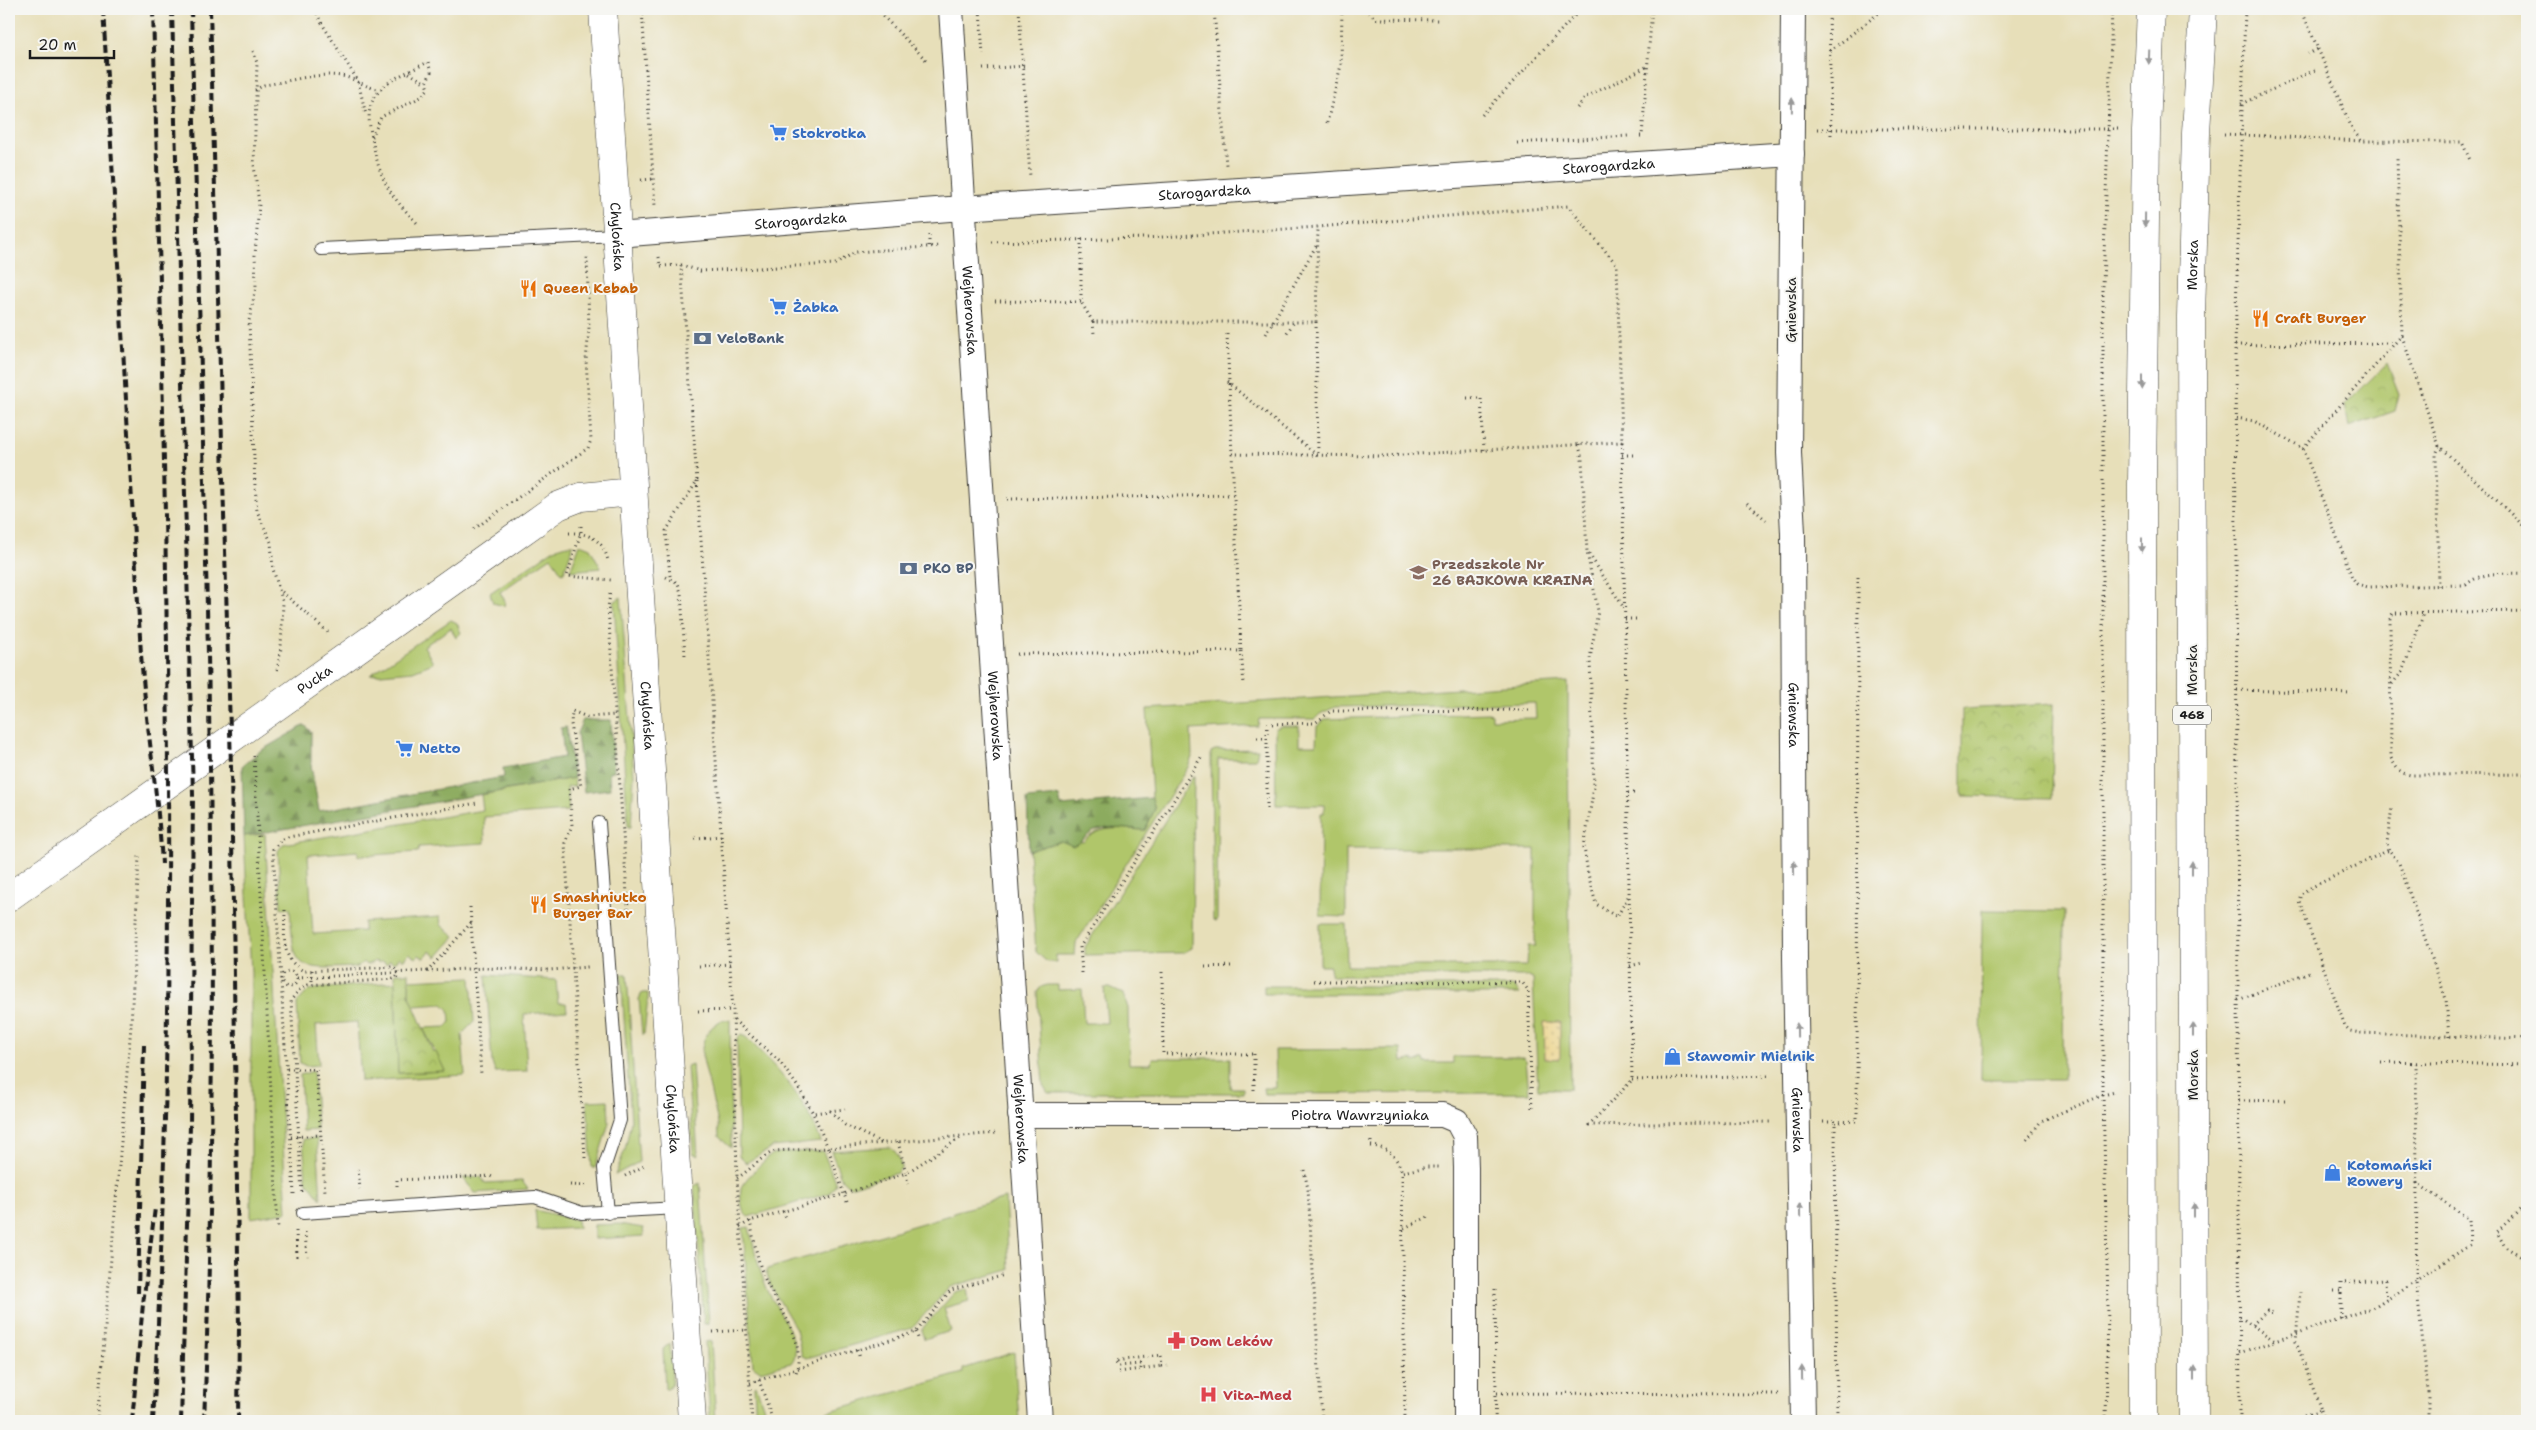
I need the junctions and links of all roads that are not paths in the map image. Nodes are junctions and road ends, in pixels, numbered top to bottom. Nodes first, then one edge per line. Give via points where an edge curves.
1 (603, 9) edge
2 (951, 9) edge
3 (1793, 9) edge
4 (2151, 9) edge
5 (2203, 9) edge
6 (1792, 154) junction
7 (962, 208) junction
8 (617, 235) junction
9 (321, 249) dead end
10 (632, 492) junction
11 (599, 823) dead end
12 (9, 897) edge
13 (1020, 1115) junction
14 (679, 1208) junction
15 (303, 1213) road end
16 (608, 1213) junction
17 (692, 1421) edge
18 (1040, 1421) edge
19 (1466, 1421) edge
20 (1803, 1421) edge
21 (2143, 1421) edge
22 (2194, 1421) edge

1 - 8 main road, Chylońska
2 - 7 street, Wejherowska
6 -> 3 street, Gniewska
4 -> 21 main road via 2142,475
22 -> 5 main road, Morska / 468 via 2191,317
6 - 7 street, Starogardzka
20 -> 6 street, Gniewska via 1793,533 1789,454
7 - 8 street, Starogardzka
7 - 13 street, Wejherowska
8 - 9 lane
8 - 10 main road, Chylońska
10 - 12 main road, Pucka via 581,497 558,506
10 - 14 main road, Chylońska
11 - 16 lane via 620,1120 604,1168
13 - 18 street, Wejherowska
13 - 19 street, Piotra Wawrzyniaka via 1443,1114 1457,1121 1465,1136 1466,1168
14 - 16 lane
14 - 17 main road, Chylońska
15 - 16 lane via 534,1197 582,1213

